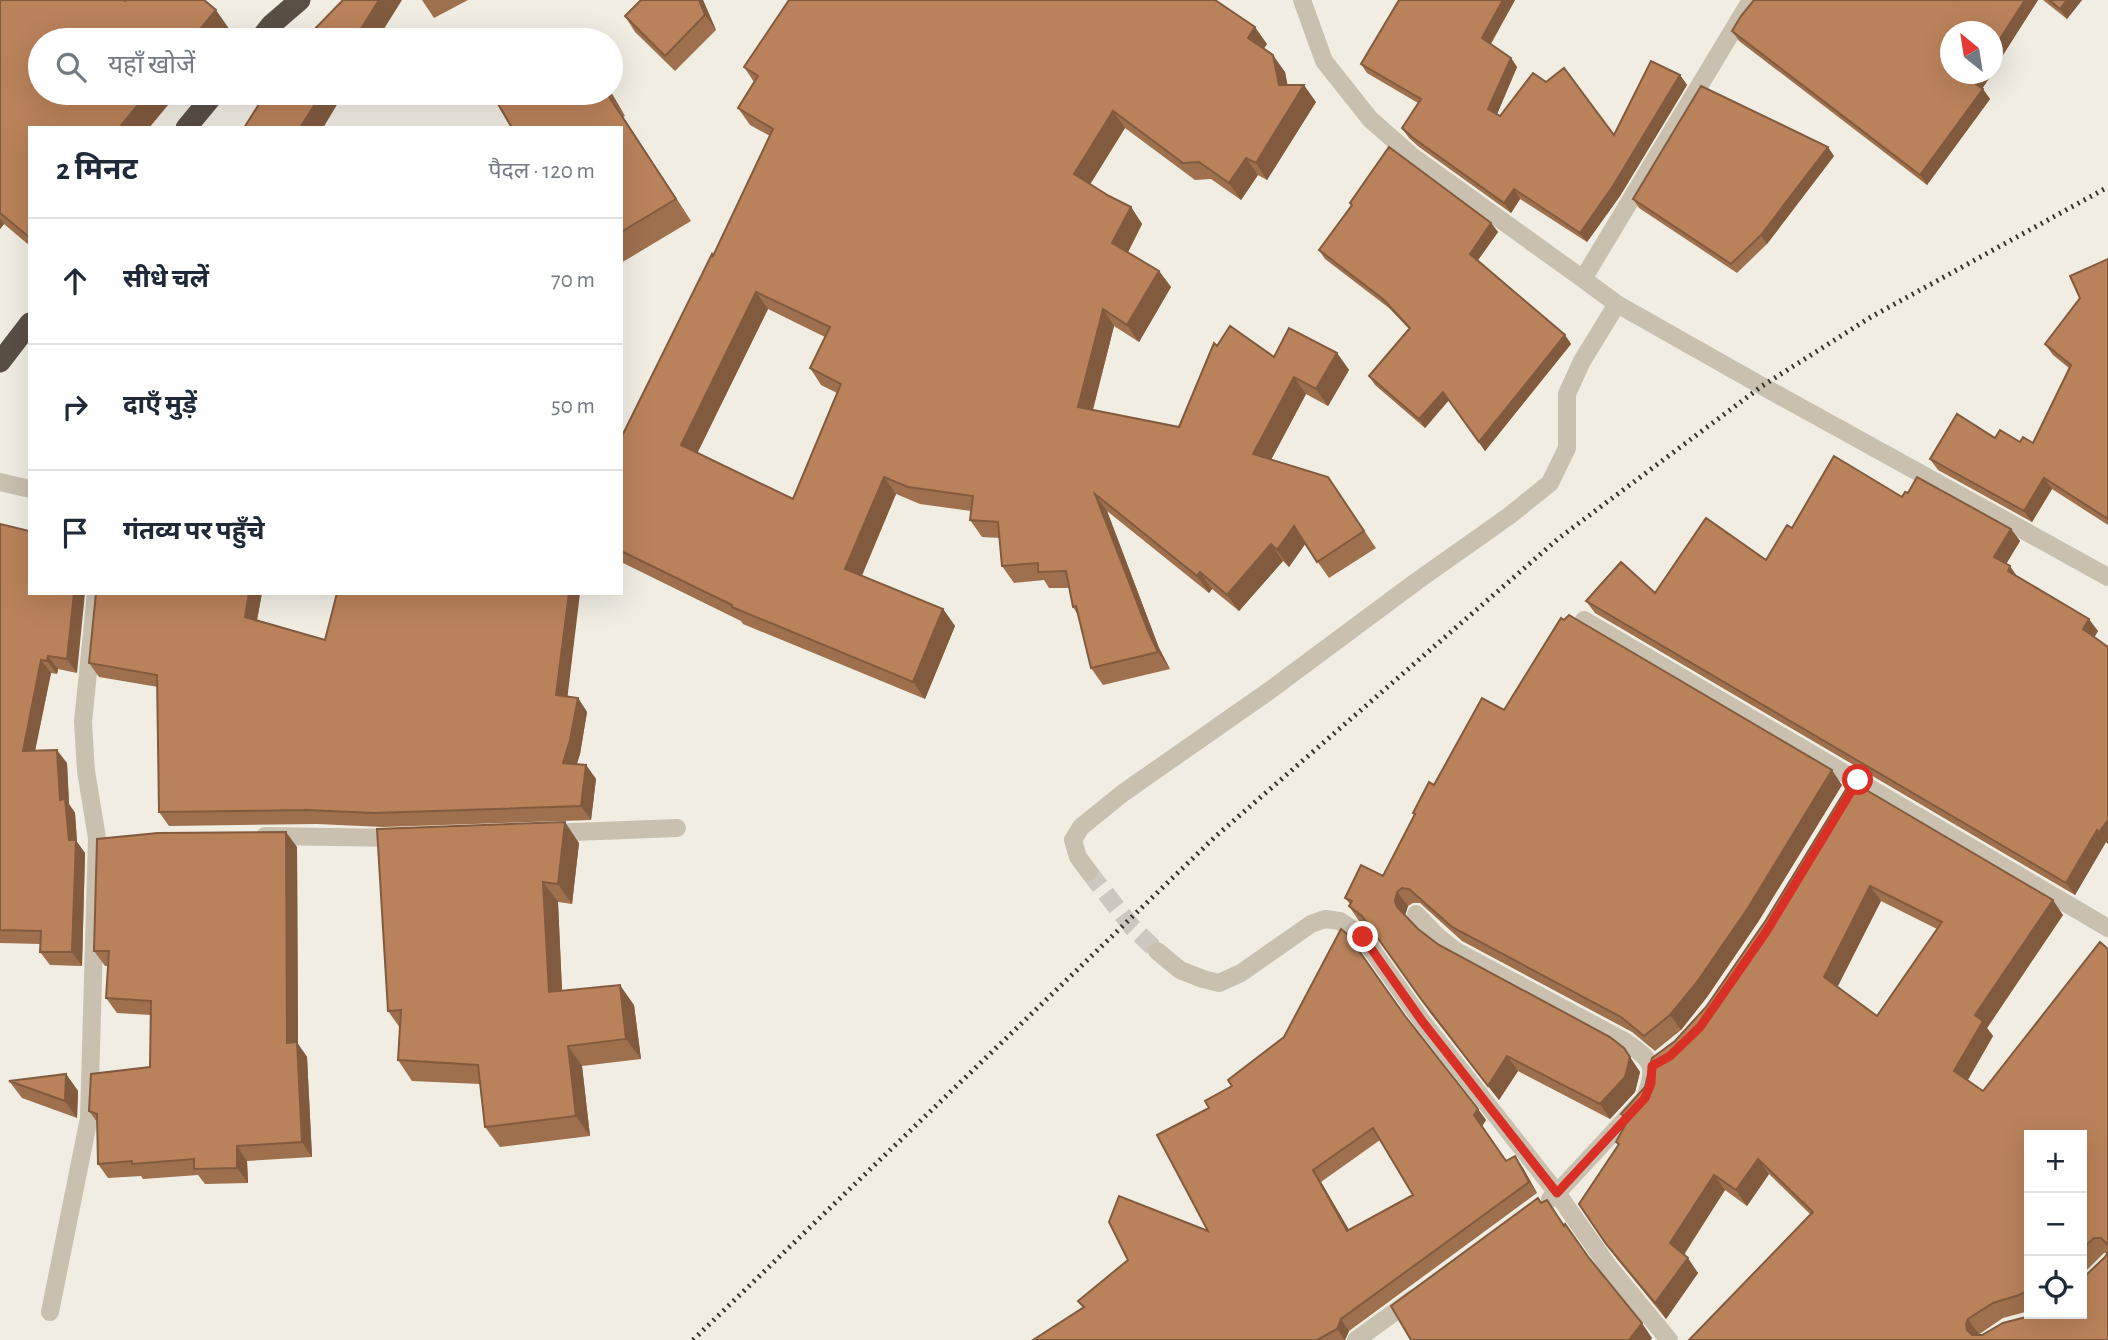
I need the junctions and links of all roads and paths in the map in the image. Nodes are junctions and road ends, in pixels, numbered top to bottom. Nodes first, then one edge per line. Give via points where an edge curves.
1 (300, 0) edge
2 (1302, 0) edge
3 (1751, 0) edge
4 (269, 28) edge
5 (205, 105) edge
6 (188, 126) edge
7 (1583, 279) junction
8 (1617, 304) junction
9 (28, 326) edge
10 (0, 362) edge
11 (0, 482) edge
12 (28, 489) edge
13 (2108, 577) edge
14 (96, 595) edge
15 (1584, 621) edge
16 (677, 828) dead end
17 (530, 833) edge
18 (248, 836) edge
19 (423, 837) edge
20 (1089, 872) tunnel mouth
21 (1416, 914) edge
22 (2108, 928) edge
23 (1157, 951) tunnel mouth
24 (1670, 1056) edge
25 (1652, 1066) junction
26 (1557, 1193) junction
27 (1535, 1210) edge
28 (1423, 1291) edge
29 (50, 1312) dead end
30 (1356, 1340) edge
31 (1669, 1340) edge

1 - 4 highway
2 - 7 street via 1324,61 1370,119 1412,156
3 - 7 street
5 - 6 highway
7 - 8 street
8 - 13 street
8 - 20 street via 1567,394 1567,448 1550,483 1081,827 1073,841
9 - 10 highway
11 - 12 street
14 - 29 street via 83,722 86,771 104,838 89,1118
15 - 22 street via 1855,786
16 - 17 street
18 - 19 street
21 - 25 street via 1456,951 1626,1042
23 - 26 street via 1180,970 1219,983 1241,974 1311,924 1340,920 1363,937 1422,1021
24 - 25 street
25 - 26 street via 1645,1098
26 - 27 street
26 - 31 street via 1608,1266
28 - 30 street

